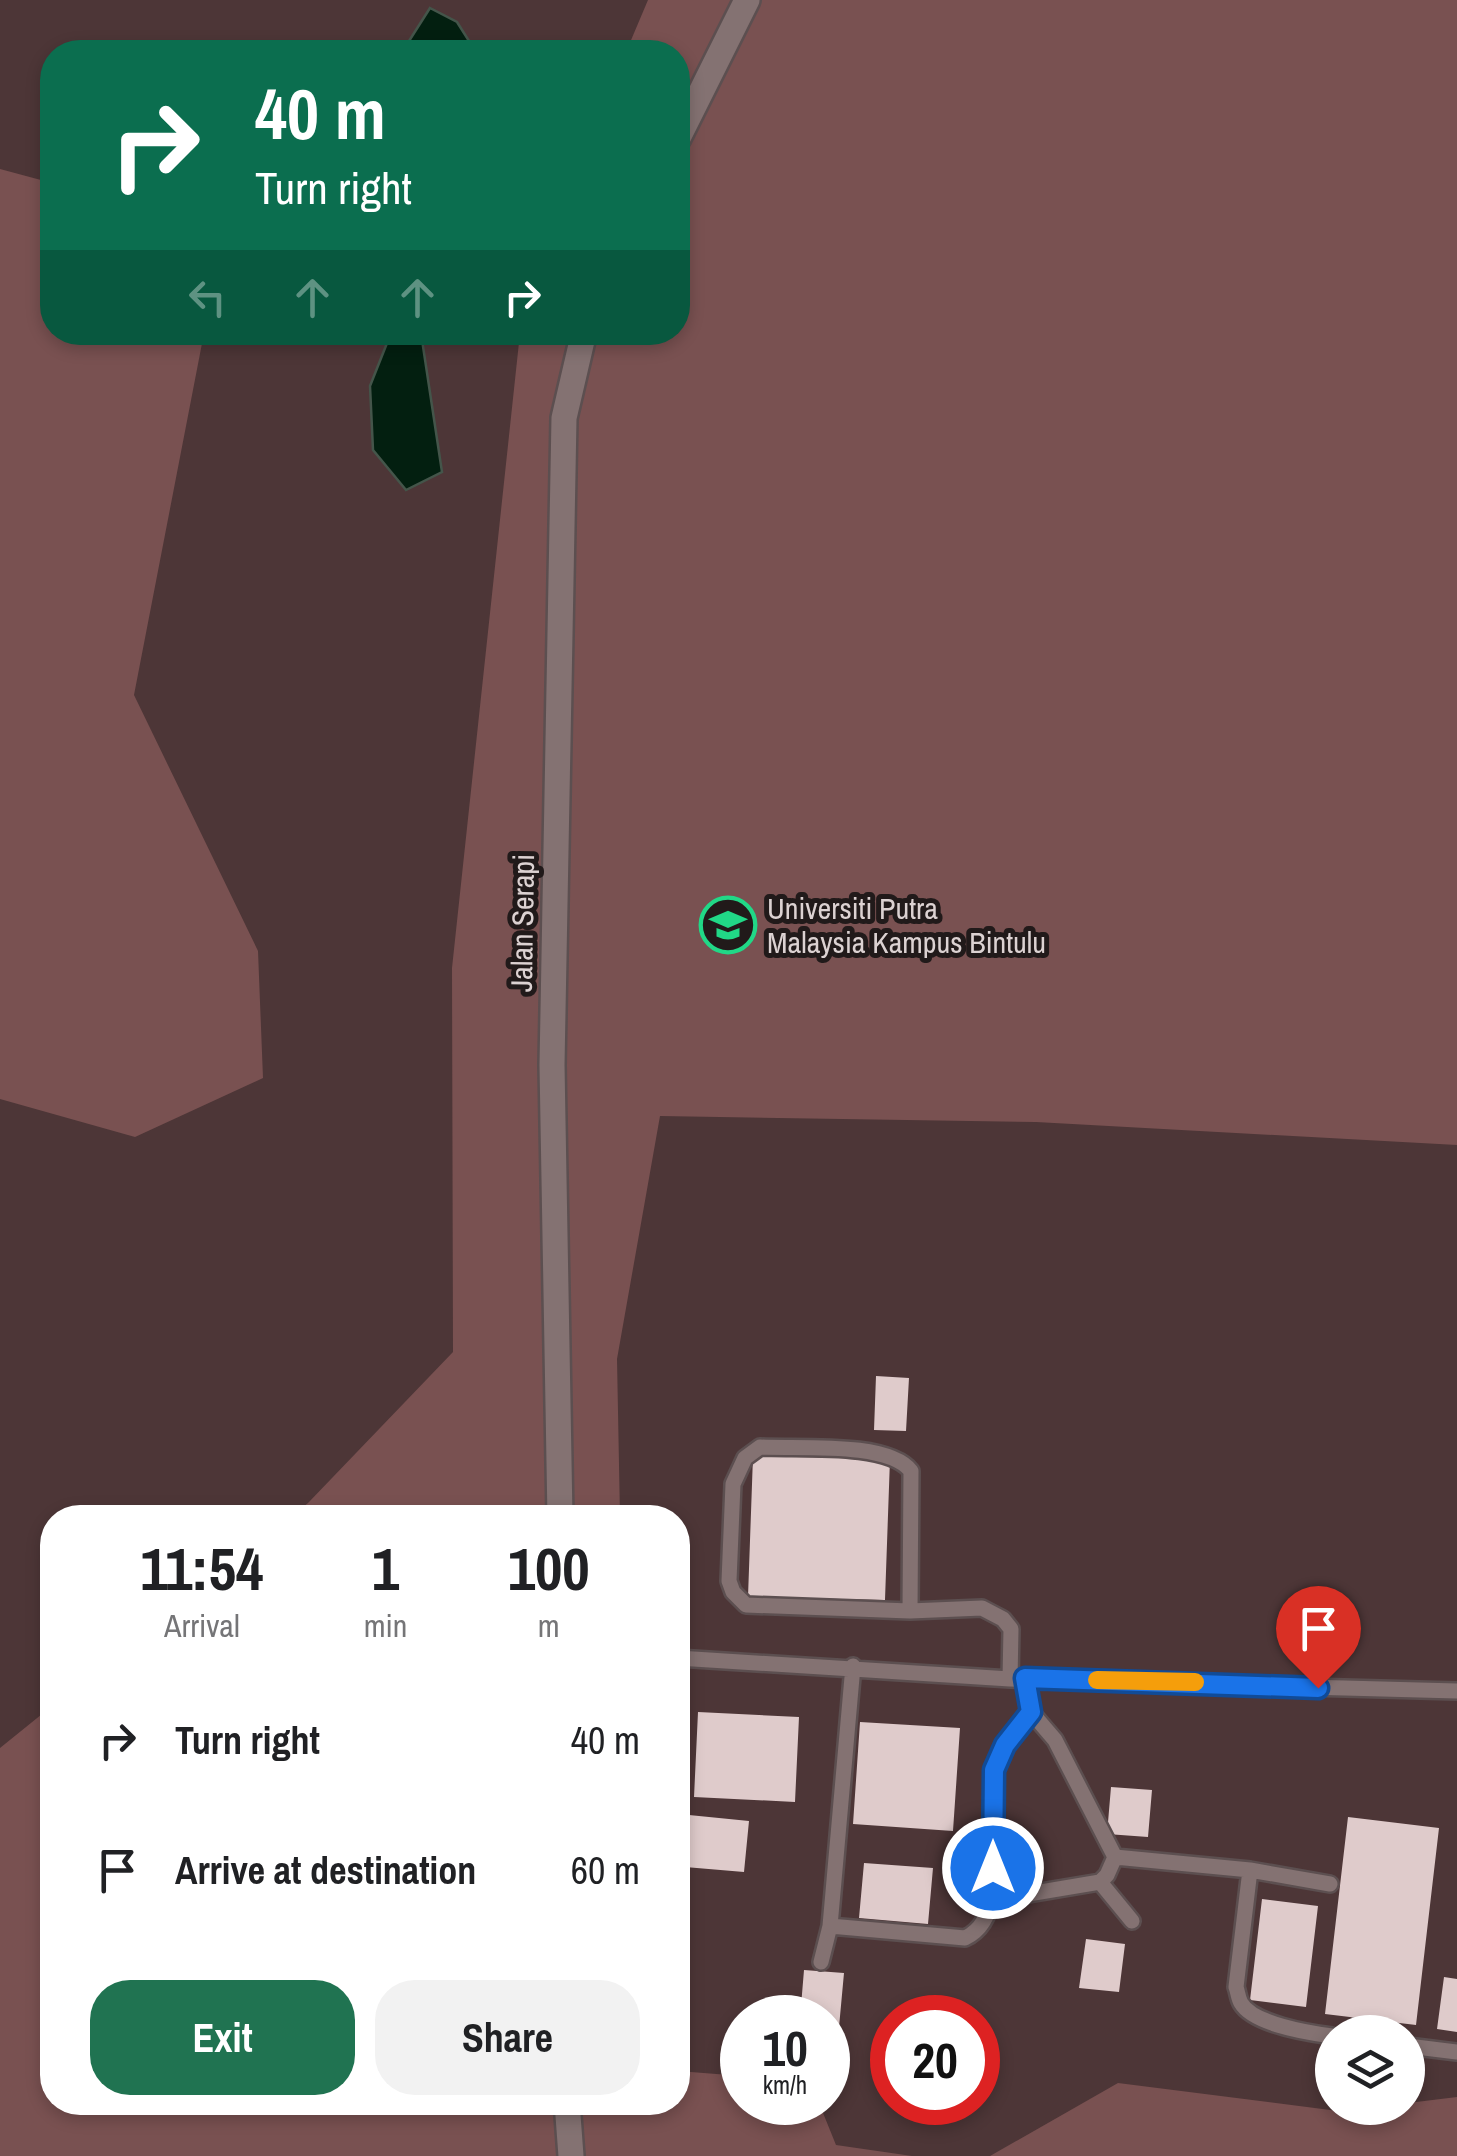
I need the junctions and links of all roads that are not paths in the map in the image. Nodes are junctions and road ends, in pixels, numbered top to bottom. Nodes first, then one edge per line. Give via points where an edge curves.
1 (747, 0) edge
2 (690, 114) edge
3 (581, 345) edge
4 (560, 1505) edge
5 (910, 1610) junction
6 (690, 1659) edge
7 (854, 1666) junction
8 (1017, 1678) junction
9 (1457, 1691) edge
10 (1031, 1712) junction
11 (1114, 1857) junction
12 (1250, 1870) junction
13 (1100, 1882) junction
14 (1330, 1884) dead end
15 (993, 1900) junction
16 (1132, 1921) dead end
17 (830, 1926) junction
18 (820, 1962) dead end
19 (1315, 2034) edge
20 (1425, 2048) edge
21 (1457, 2052) edge
22 (568, 2115) edge
23 (571, 2156) edge

1 - 2 street
3 - 4 street, Jalan Serapi via 564,418 552,1065
5 - 5 lane via 746,1605 733,1592 728,1562 734,1484 745,1458 760,1447 877,1452 903,1461 911,1471
5 - 8 lane via 982,1608 1003,1619 1012,1629
6 - 7 lane
7 - 8 lane
7 - 17 lane
8 - 9 lane
8 - 10 lane
10 - 11 lane via 1055,1740
10 - 15 lane via 994,1770
11 - 12 lane
11 - 13 lane
12 - 14 lane
12 - 19 lane via 1236,1986 1242,2004 1255,2016
13 - 15 lane
13 - 16 lane
15 - 17 lane via 978,1932 966,1938
17 - 18 lane
20 - 21 lane
22 - 23 street

